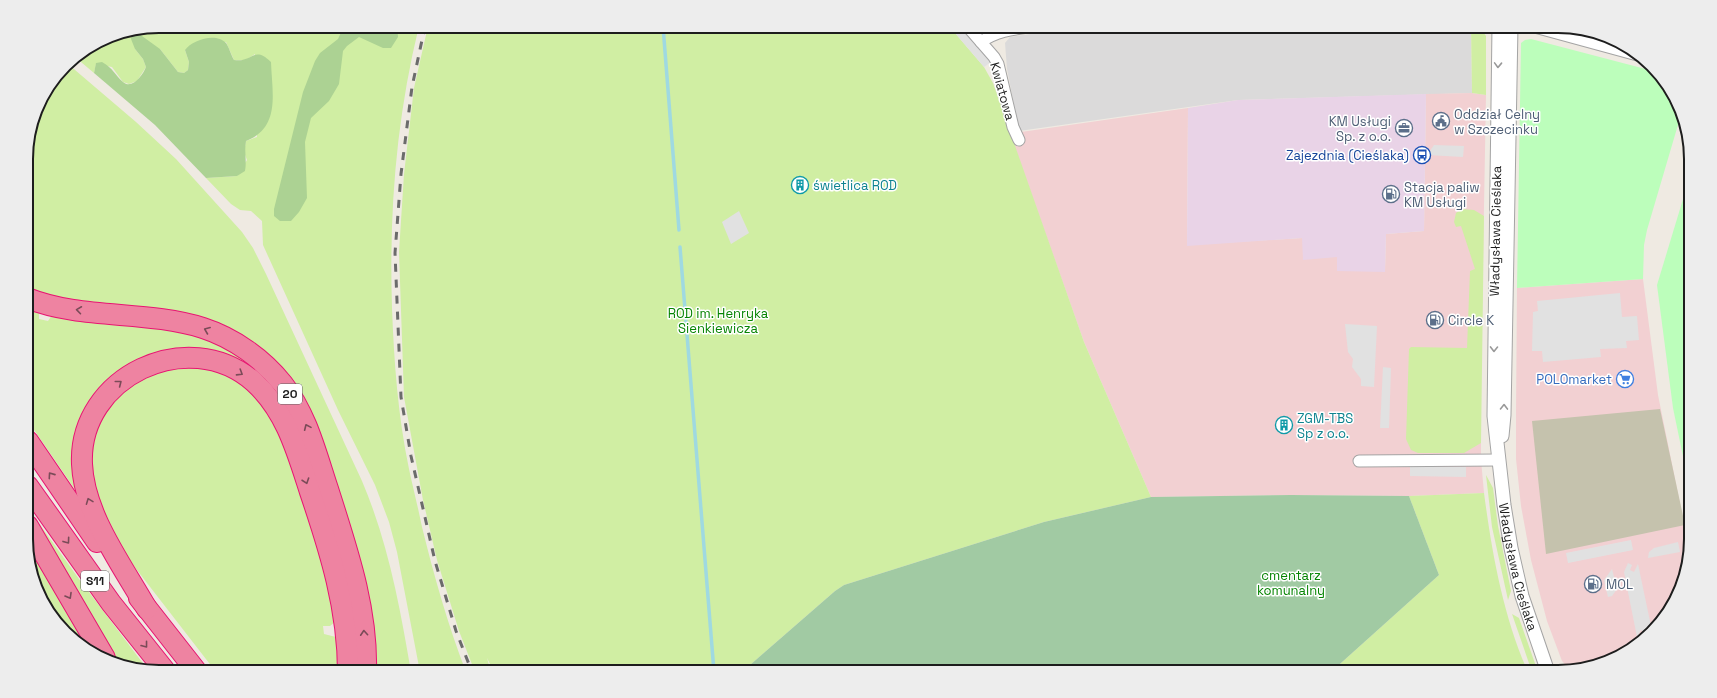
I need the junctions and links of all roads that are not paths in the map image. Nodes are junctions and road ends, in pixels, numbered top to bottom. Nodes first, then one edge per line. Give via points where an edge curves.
1 (973, 33) edge
2 (998, 33) edge
3 (1499, 33) edge
4 (1511, 33) edge
5 (1556, 33) edge
6 (981, 42) junction
7 (1623, 51) edge
8 (1018, 140) dead end
9 (33, 299) edge
10 (33, 448) edge
11 (1499, 460) junction
12 (1359, 461) dead end
13 (33, 493) edge
14 (33, 535) edge
15 (147, 609) junction
16 (101, 651) edge
17 (160, 665) edge
18 (191, 665) edge
19 (348, 665) edge
20 (366, 665) edge
21 (1545, 665) edge

1 - 6 street, Kwiatowa
2 - 6 street
3 -> 11 street, Władysława Cieślaka via 1494,416
11 -> 4 street, Władysława Cieślaka via 1504,408
5 - 7 street
6 - 8 street, Kwiatowa via 998,64
20 -> 9 highway, 20 via 364,626 348,553 310,435 298,408 283,384 255,356 203,328 151,318 76,310
15 -> 10 highway, S11 via 97,542
11 - 12 street
11 - 21 street, Władysława Cieślaka via 1511,548 1522,596
13 -> 17 highway, S11 via 111,603
14 -> 16 highway
15 - 18 highway, S11
15 -> 19 highway via 101,528 86,492 82,446 97,406 118,383 152,364 181,358 204,359 238,371 254,382 274,405 291,436 325,535 342,600

